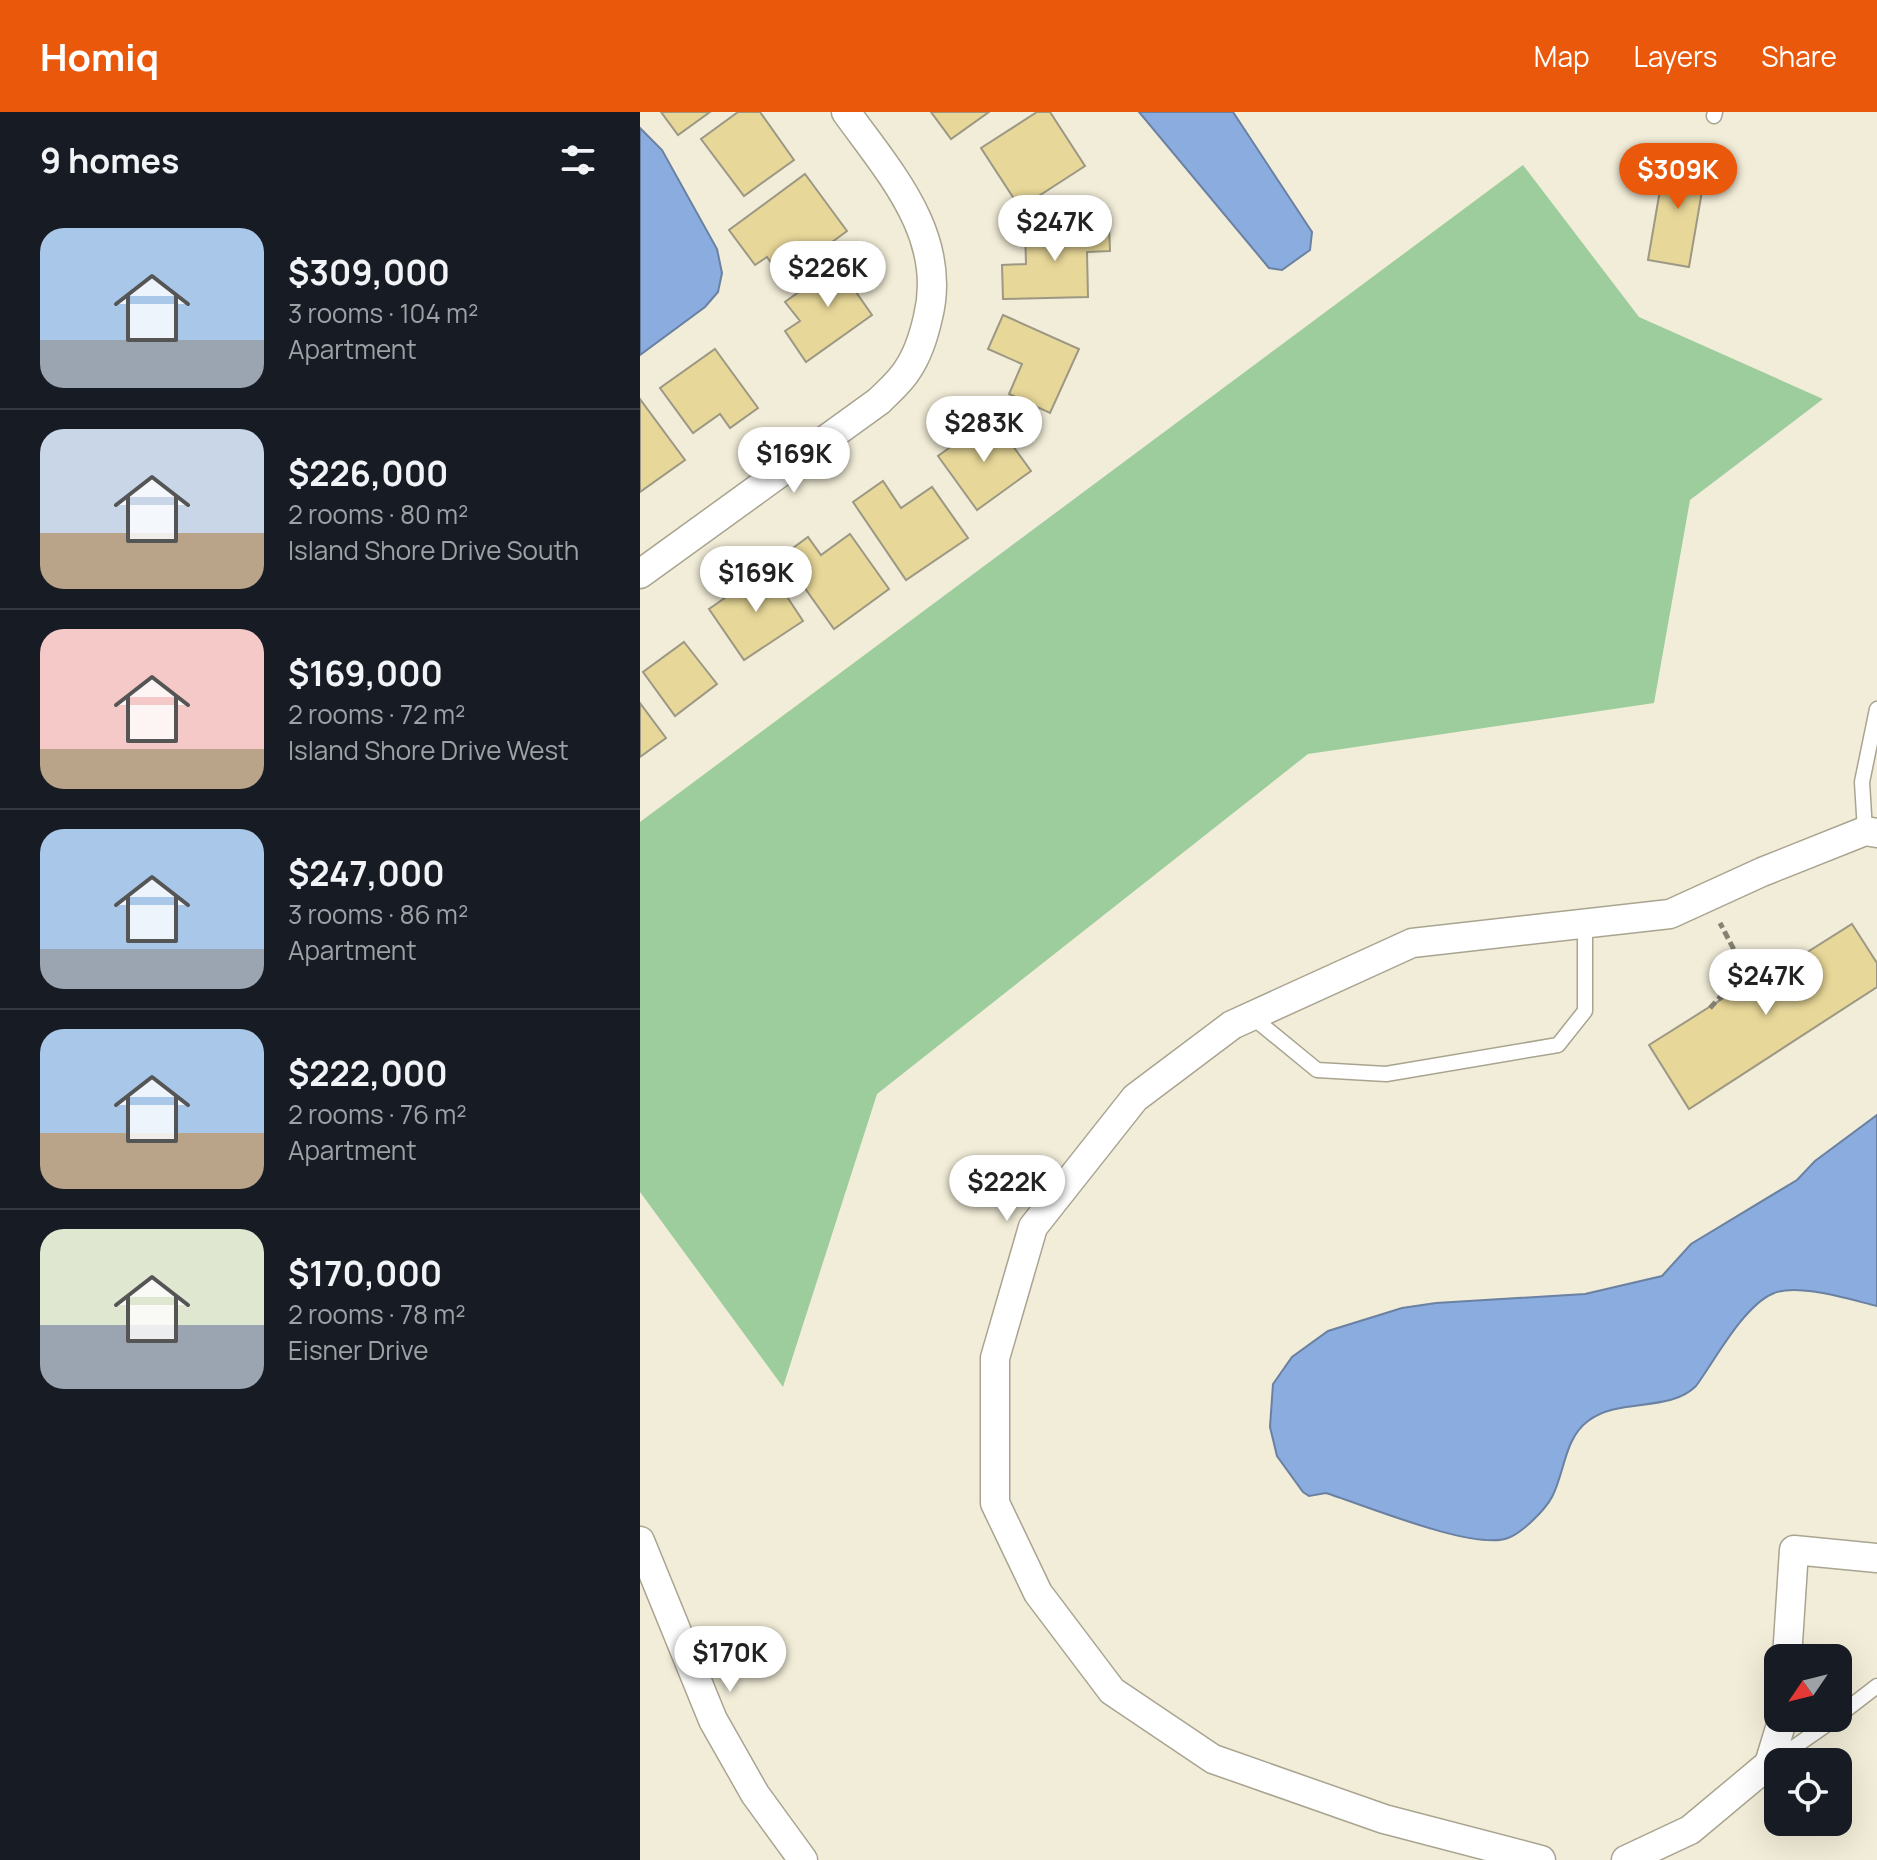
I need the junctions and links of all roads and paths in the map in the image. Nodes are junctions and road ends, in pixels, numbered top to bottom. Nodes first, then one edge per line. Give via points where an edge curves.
1 (846, 112) edge
2 (640, 574) edge
3 (1877, 709) edge
4 (1871, 832) edge
5 (1707, 898) junction
6 (1585, 924) junction
7 (1710, 1008) dead end
8 (1251, 1016) junction
9 (640, 1541) edge
10 (1877, 1558) edge
11 (1788, 1644) edge
12 (1877, 1686) edge
13 (1852, 1705) edge
14 (1815, 1732) edge
15 (1792, 1748) edge
16 (1764, 1768) edge
17 (803, 1860) edge
18 (1541, 1860) edge
19 (1626, 1860) edge

1 - 2 street via 906,194 921,226 931,260 933,296 924,336 908,370 879,401
3 - 4 lane via 1862,782
4 - 5 street
5 - 6 street via 1670,914
5 - 7 path via 1741,963 1738,978
6 - 8 street via 1412,943
6 - 8 lane via 1585,1011 1558,1045 1386,1074 1317,1070
8 - 18 street via 1135,1098 1033,1227 995,1358 995,1503 1038,1593 1112,1691 1213,1759 1384,1819
9 - 17 street via 713,1720 755,1794
10 - 11 street via 1794,1550
12 - 13 lane
14 - 15 lane
16 - 19 street via 1690,1830

